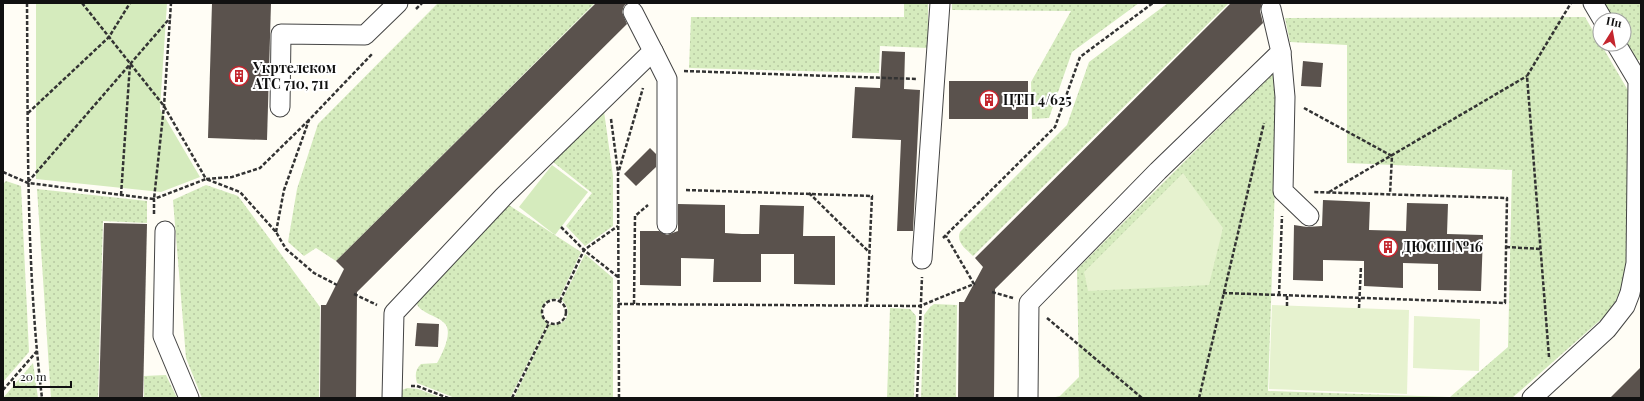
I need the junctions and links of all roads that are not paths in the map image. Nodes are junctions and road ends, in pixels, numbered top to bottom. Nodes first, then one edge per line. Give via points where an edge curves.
1 (940, 3) edge
2 (1593, 3) edge
3 (405, 9) edge
4 (1271, 9) dead end
5 (632, 12) dead end
6 (1598, 12) edge
7 (653, 51) junction
8 (1281, 52) junction
9 (1621, 52) edge
10 (280, 107) dead end
11 (1309, 216) dead end
12 (667, 224) dead end
13 (165, 231) dead end
14 (922, 259) road end
15 (189, 398) edge
16 (392, 398) edge
17 (1028, 398) edge
18 (1532, 398) edge

1 - 14 lane
2 - 6 lane
3 - 10 lane via 365,35 281,34
4 - 8 lane
5 - 7 lane
7 - 12 lane via 667,79
7 - 16 lane via 504,196 394,314
8 - 11 lane via 1284,97 1283,191
8 - 17 lane via 1158,171 1029,303
9 - 18 lane via 1638,81 1636,263 1633,280 1625,306 1618,315 1594,341
13 - 15 lane via 163,336

